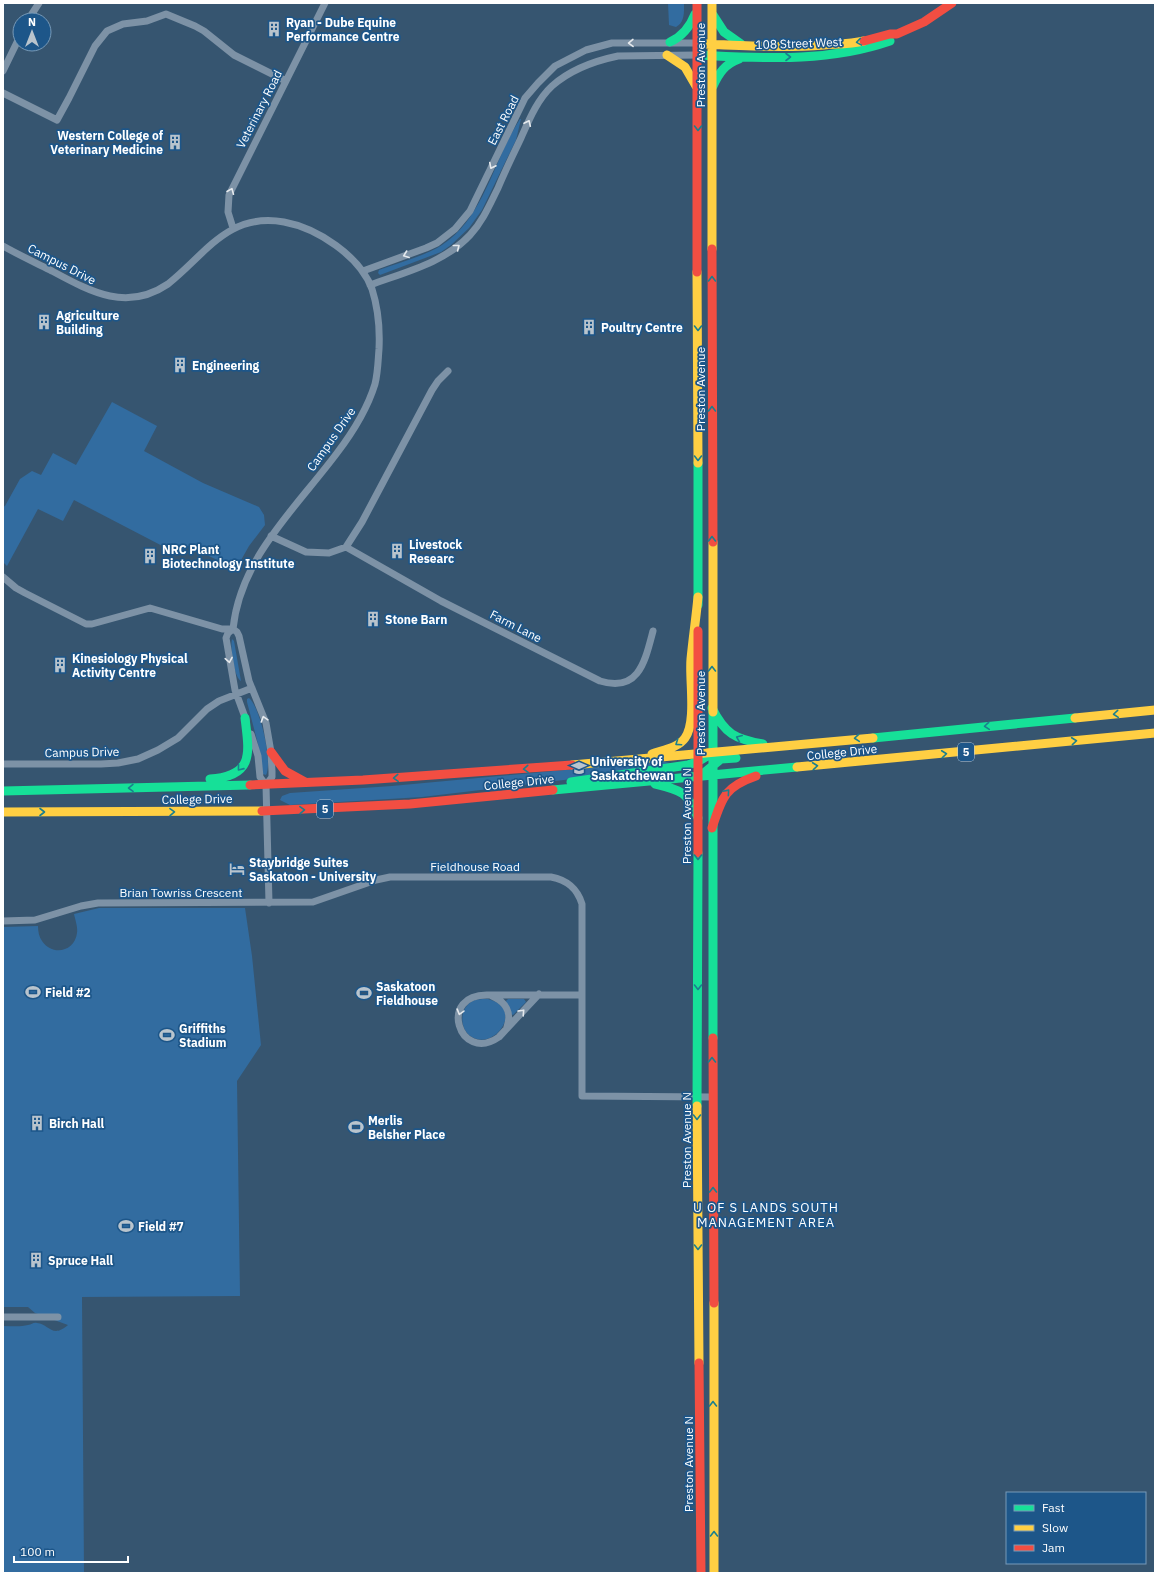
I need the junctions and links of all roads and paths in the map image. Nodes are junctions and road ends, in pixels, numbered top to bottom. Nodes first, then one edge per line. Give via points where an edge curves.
1 (39, 3) edge
2 (325, 3) edge
3 (712, 3) edge
4 (952, 3) edge
5 (698, 6) edge
6 (33, 12) edge
7 (712, 13) junction
8 (897, 34) junction
9 (670, 42) junction
10 (697, 43) junction
11 (712, 44) junction
12 (745, 46) junction
13 (12, 52) edge
14 (667, 55) junction
15 (698, 55) junction
16 (712, 56) junction
17 (749, 57) junction
18 (3, 71) edge
19 (286, 81) junction
20 (712, 88) junction
21 (698, 89) junction
22 (3, 93) edge
23 (233, 228) junction
24 (3, 246) edge
25 (363, 271) junction
26 (370, 284) junction
27 (448, 371) dead end
28 (271, 536) junction
29 (346, 547) junction
30 (3, 576) edge
31 (698, 597) junction
32 (233, 629) junction
33 (653, 631) dead end
34 (252, 688) junction
35 (236, 693) junction
36 (712, 708) junction
37 (1155, 710) edge
38 (245, 718) junction
39 (1155, 733) edge
40 (840, 740) junction
41 (777, 746) junction
42 (271, 752) junction
43 (712, 753) junction
44 (699, 758) junction
45 (634, 760) junction
46 (3, 764) edge
47 (712, 765) junction
48 (776, 770) junction
49 (712, 776) junction
50 (699, 777) junction
51 (645, 782) junction
52 (307, 783) junction
53 (266, 785) junction
54 (170, 787) junction
55 (3, 791) edge
56 (410, 804) junction
57 (267, 810) junction
58 (3, 812) edge
59 (698, 818) junction
60 (712, 828) junction
61 (269, 903) junction
62 (3, 921) edge
63 (539, 994) junction
64 (490, 995) junction
65 (581, 995) junction
66 (505, 1030) junction
67 (697, 1097) junction
68 (712, 1097) junction
69 (3, 1317) edge
70 (58, 1317) dead end
71 (701, 1573) edge
72 (714, 1573) edge

1 - 6 street
2 - 19 street, Veterinary Road
3 - 7 main road, Preston Avenue
4 - 8 main road, 108 Street West via 924,22
5 - 9 main road via 688,30
5 - 10 main road, Preston Avenue
7 - 11 main road, Preston Avenue
7 - 12 main road via 724,33
8 -> 12 main road, 108 Street West via 842,44
17 -> 8 main road, 108 Street West via 811,57 856,52 885,43 894,39
9 - 10 street, East Road
9 -> 25 street, East Road via 612,43 577,54 555,66 526,98 470,211 455,229 437,243
10 - 11 main road, 108 Street West
10 - 15 main road, Preston Avenue
11 - 12 main road, 108 Street West
11 - 16 main road, Preston Avenue
13 - 18 street
14 - 15 street, East Road
14 - 21 main road via 684,66
26 -> 14 street, East Road via 437,259 454,249 470,234 487,210 533,110 558,81 578,69 606,58
15 - 16 main road, 108 Street West
15 - 21 main road, Preston Avenue
16 - 17 main road, 108 Street West
16 - 20 main road, Preston Avenue
17 - 20 main road via 728,62 716,77
19 - 22 street via 234,55 204,31 166,14 147,21 123,24 107,31 95,46 57,120
23 -> 19 street, Veterinary Road via 228,212 229,195
36 -> 20 main road, Preston Avenue
21 -> 31 main road, Preston Avenue
23 - 24 street, Campus Drive via 220,236 161,289 133,298 91,292
23 - 25 street, Campus Drive via 255,221 289,223 334,244
25 - 26 street, Campus Drive
26 - 28 street, Campus Drive via 376,307 379,340 377,374 367,405 349,436
27 - 29 street via 432,390 362,522
28 - 29 street via 306,552 329,553
28 - 32 street, Campus Drive via 248,575
29 - 33 street, Farm Lane via 441,601 609,684 618,685 632,680 638,673
30 - 32 street via 16,588 86,624 150,608 215,627
31 - 44 main road, Preston Avenue
31 -> 45 main road via 691,660 691,716 687,735 676,745
32 - 34 street, Campus Drive via 239,636
32 -> 35 street, Campus Drive via 226,638
34 - 35 street, Campus Drive
42 -> 34 street, Campus Drive via 265,719
35 - 38 street, Campus Drive
35 - 46 street, Campus Drive via 213,704 168,745 138,759 107,764
41 -> 36 main road via 746,741 727,732 720,725
36 - 43 main road, Preston Avenue
37 -> 40 main road, College Drive / 5
38 - 53 street, Campus Drive via 256,749 260,777
38 -> 54 main road via 249,754 236,773 222,779 195,780
48 -> 39 main road, College Drive / 5
40 - 41 main road, College Drive / 5
40 - 47 main road via 721,760
41 - 43 main road, College Drive / 5
42 - 52 main road via 286,774
42 - 53 street, Campus Drive via 272,777
43 - 44 main road
43 - 47 main road, Preston Avenue
44 - 45 main road, College Drive / 5
44 - 50 main road, Preston Avenue N
44 - 56 main road via 682,766 432,798
45 -> 52 main road, College Drive / 5 via 551,768
47 - 49 main road, Preston Avenue
47 - 50 main road
48 - 49 main road, College Drive / 5
60 -> 48 main road via 720,802 732,786 745,779
49 - 50 main road, College Drive / 5
49 - 60 main road
50 - 51 main road, College Drive / 5
50 - 59 main road, Preston Avenue N
51 - 56 main road, College Drive / 5
51 - 59 main road via 677,789 686,794 694,805
52 - 53 main road, College Drive / 5
53 - 54 main road, College Drive / 5
53 - 57 street, Campus Drive
54 -> 55 main road, College Drive / 5
57 -> 56 main road, College Drive / 5
58 -> 57 main road, College Drive / 5
57 - 61 street
59 -> 67 main road, Preston Avenue N
68 -> 60 main road
61 - 62 street, Brian Towriss Crescent via 98,903 35,920
61 - 65 street, Fieldhouse Road via 320,901 376,880 390,878 558,878 574,888 582,904
63 - 64 street
63 - 65 street
66 -> 63 street
64 - 66 street via 502,1002 508,1011 509,1021
64 -> 66 street via 474,996 462,1004 458,1016 460,1029 466,1038 477,1043 493,1041
65 - 67 street, Fieldhouse Road via 582,1096
67 - 68 street, Fieldhouse Road
67 -> 71 main road, Preston Avenue N
72 -> 68 main road
69 - 70 street

